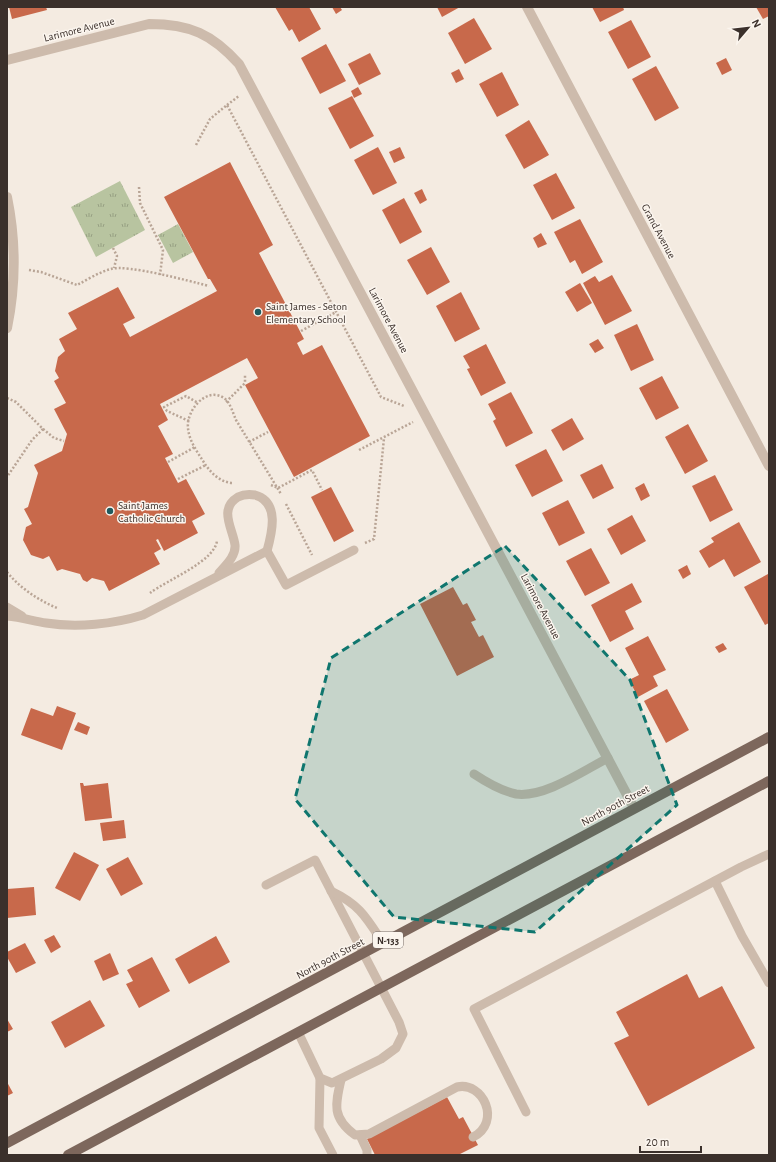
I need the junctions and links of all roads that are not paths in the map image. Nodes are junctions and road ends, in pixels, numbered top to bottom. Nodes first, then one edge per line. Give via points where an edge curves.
1 (527, 7) edge
2 (7, 60) edge
3 (7, 197) edge
4 (7, 328) edge
5 (769, 466) edge
6 (354, 550) road end
7 (267, 551) junction
8 (216, 578) junction
9 (7, 607) edge
10 (7, 616) edge
11 (25, 617) junction
12 (769, 737) edge
13 (608, 758) junction
14 (474, 774) dead end
15 (769, 781) edge
16 (634, 808) junction
17 (769, 854) edge
18 (715, 881) junction
19 (266, 885) dead end
20 (331, 891) junction
21 (383, 943) junction
22 (364, 953) junction
23 (769, 983) edge
24 (382, 988) junction
25 (298, 1032) junction
26 (320, 1078) junction
27 (341, 1080) junction
28 (526, 1112) dead end
29 (360, 1135) junction
30 (473, 1137) dead end
31 (7, 1143) edge
32 (68, 1155) edge
33 (333, 1155) edge
34 (367, 1155) edge

1 - 5 street, Grand Avenue
2 - 13 street, Larimore Avenue via 149,24 171,24 192,29 211,38 226,49 239,64
3 - 4 street via 15,247 12,306
6 - 7 lane via 286,585
7 - 8 lane
7 - 8 lane via 273,530 269,506 264,500 250,494 236,498 231,504 227,519 235,546 231,560
8 - 11 lane via 143,615 127,620 67,624 46,623
9 - 11 lane
10 - 11 lane
12 - 16 main road, North 90th Street / N-133
13 - 14 lane via 535,793 517,794 485,782
13 - 16 street, Larimore Avenue
15 - 24 main road
16 - 21 main road, North 90th Street / N-133
17 - 18 lane
18 - 23 lane
18 - 28 lane via 474,1009
19 - 20 lane via 315,860
20 - 21 lane via 348,899 364,913
20 - 22 lane
21 - 22 main road, North 90th Street / N-133
22 - 24 lane
22 - 31 main road, North 90th Street / N-133
24 - 25 main road
24 - 27 lane via 403,1034 396,1048
25 - 26 lane
25 - 32 main road
26 - 27 lane via 332,1083
26 - 33 lane via 319,1128
27 - 29 lane via 336,1102 337,1114 345,1127 355,1135
29 - 30 lane via 369,1134 465,1085 483,1099 488,1111 487,1123 482,1132
29 - 34 lane

